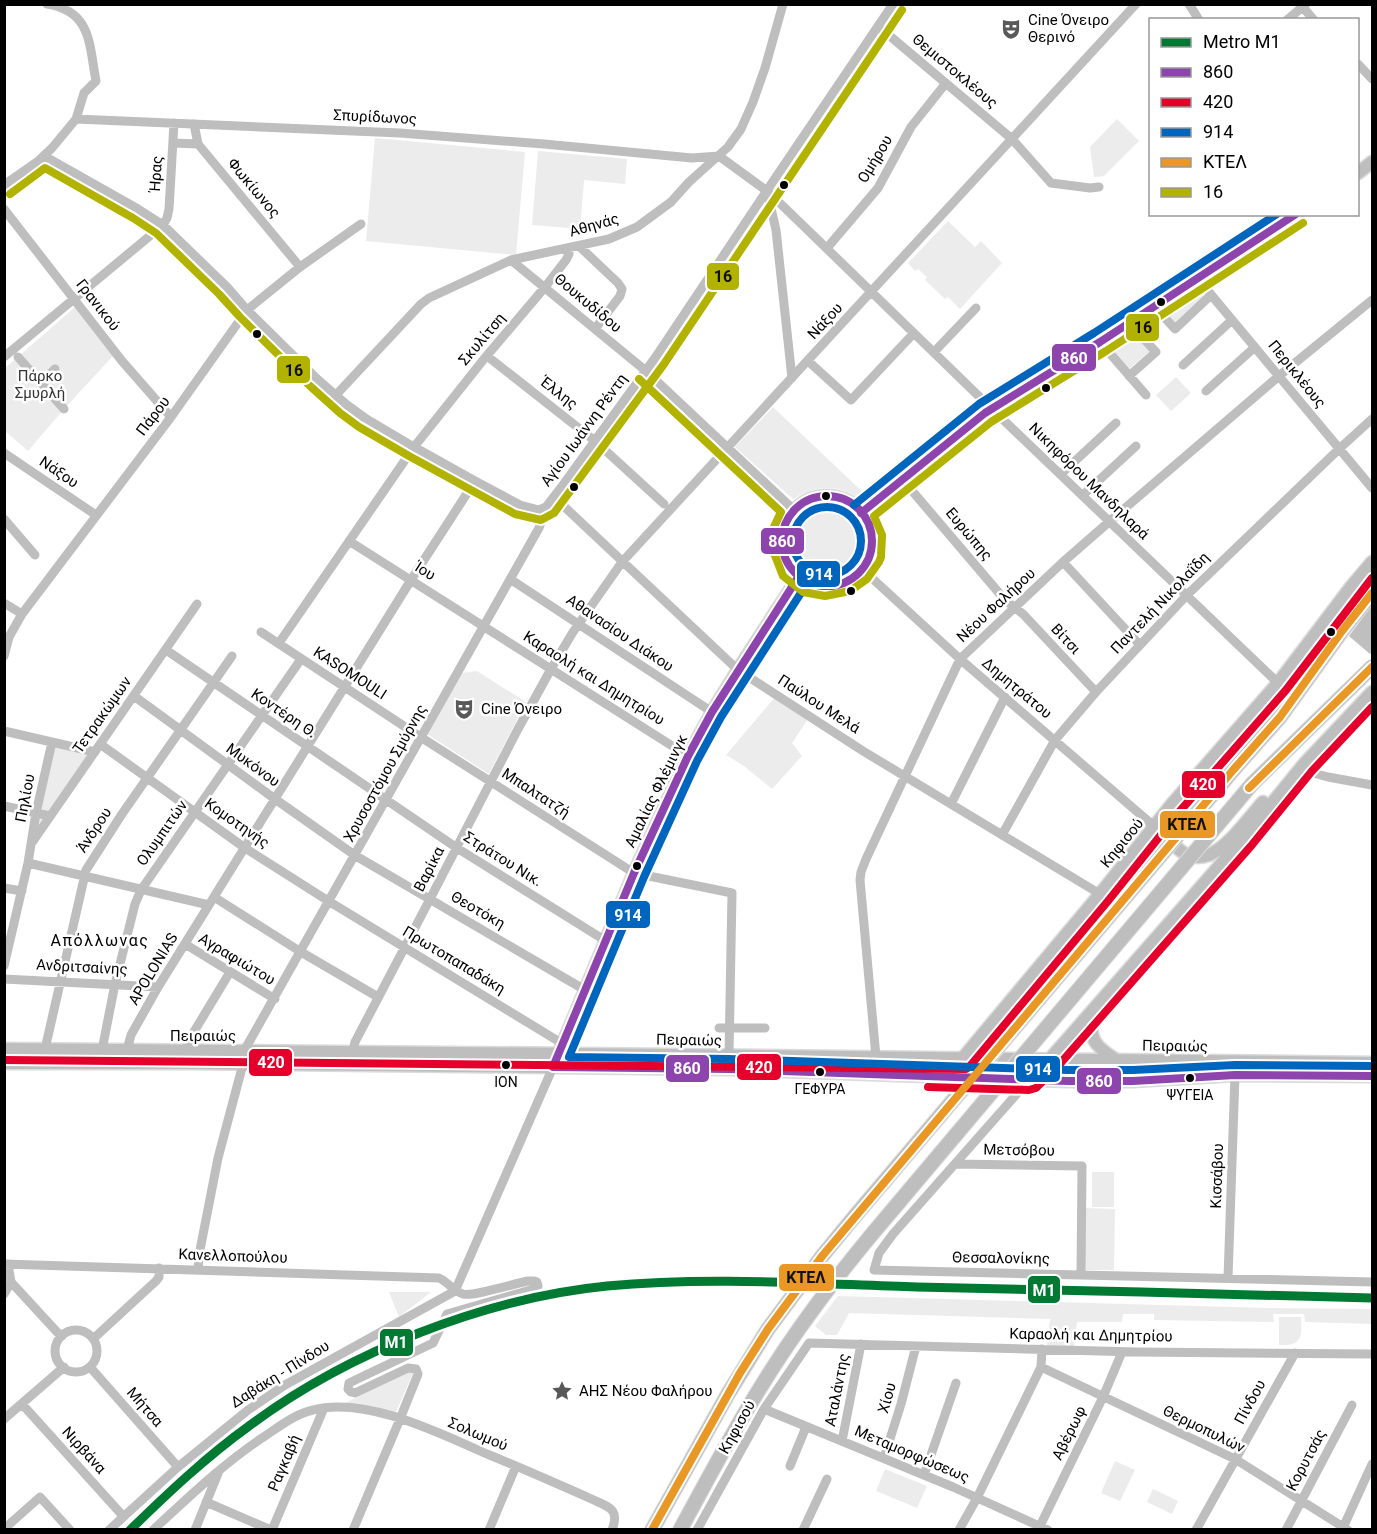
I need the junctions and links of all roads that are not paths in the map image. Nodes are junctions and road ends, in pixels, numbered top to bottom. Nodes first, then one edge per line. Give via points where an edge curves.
1 (47, 4) edge
2 (783, 4) edge
3 (893, 4) edge
4 (1136, 4) edge
5 (1189, 4) edge
6 (1303, 5) edge
7 (1198, 18) edge
8 (1289, 18) edge
9 (1313, 18) edge
10 (878, 26) junction
11 (1359, 65) edge
12 (1372, 79) edge
13 (946, 83) junction
14 (76, 119) junction
15 (174, 123) junction
16 (194, 124) junction
17 (1012, 139) junction
18 (174, 143) junction
19 (198, 144) junction
20 (44, 156) junction
21 (719, 156) junction
22 (1372, 162) edge
23 (1359, 172) edge
24 (4, 185) edge
25 (1099, 188) dead end
26 (767, 191) junction
27 (4, 209) edge
28 (1294, 216) edge
29 (361, 224) dead end
30 (163, 225) junction
31 (579, 246) junction
32 (569, 248) junction
33 (827, 248) junction
34 (511, 260) junction
35 (300, 267) junction
36 (1198, 279) junction
37 (545, 287) junction
38 (872, 292) junction
39 (1211, 295) junction
40 (75, 299) junction
41 (1372, 300) edge
42 (1155, 307) junction
43 (976, 308) dead end
44 (247, 310) junction
45 (1232, 320) junction
46 (1129, 323) junction
47 (595, 329) junction
48 (914, 333) junction
49 (1100, 342) junction
50 (1255, 347) junction
51 (934, 352) junction
52 (487, 356) junction
53 (4, 357) edge
54 (18, 357) dead end
55 (808, 361) junction
56 (1183, 365) dead end
57 (55, 369) dead end
58 (646, 371) junction
59 (1129, 376) junction
60 (1279, 376) junction
61 (792, 378) junction
62 (41, 383) junction
63 (1206, 391) dead end
64 (1146, 395) dead end
65 (335, 396) junction
66 (64, 409) dead end
67 (992, 409) junction
68 (171, 417) junction
69 (1372, 419) edge
70 (1116, 423) dead end
71 (595, 441) junction
72 (1136, 446) dead end
73 (414, 447) junction
74 (728, 448) junction
75 (1339, 449) junction
76 (4, 453) edge
77 (1061, 474) junction
78 (902, 479) junction
79 (475, 481) junction
80 (1372, 488) edge
81 (1083, 495) junction
82 (554, 497) junction
83 (664, 504) dead end
84 (546, 507) junction
85 (795, 511) junction
86 (861, 513) junction
87 (96, 515) junction
88 (4, 519) edge
89 (1110, 521) junction
90 (349, 541) junction
91 (34, 555) dead end
92 (622, 562) junction
93 (1063, 562) junction
94 (1372, 562) edge
95 (862, 569) junction
96 (799, 576) junction
97 (510, 579) junction
98 (411, 580) junction
99 (1372, 593) edge
100 (1187, 595) junction
101 (4, 603) edge
102 (197, 604) dead end
103 (1014, 608) junction
104 (22, 614) junction
105 (579, 623) junction
106 (484, 627) junction
107 (261, 632) dead end
108 (279, 643) junction
109 (1140, 645) junction
110 (166, 650) junction
111 (4, 656) edge
112 (232, 656) dead end
113 (301, 658) junction
114 (960, 659) junction
115 (1372, 667) edge
116 (551, 669) junction
117 (738, 670) junction
118 (214, 683) junction
119 (1278, 683) junction
120 (345, 688) junction
121 (1096, 692) junction
122 (1372, 692) edge
123 (134, 696) junction
124 (1005, 697) junction
125 (712, 712) junction
126 (262, 716) junction
127 (4, 731) edge
128 (181, 731) junction
129 (422, 738) junction
130 (1055, 740) junction
131 (52, 742) junction
132 (308, 747) junction
133 (98, 748) junction
134 (688, 756) junction
135 (1304, 764) junction
136 (228, 765) junction
137 (1205, 766) junction
138 (904, 775) junction
139 (148, 778) junction
140 (491, 782) junction
141 (1372, 785) edge
142 (275, 799) junction
143 (387, 801) junction
144 (951, 804) junction
145 (4, 806) edge
146 (195, 812) junction
147 (36, 813) junction
148 (50, 816) junction
149 (1155, 827) junction
150 (1002, 835) junction
151 (32, 844) junction
152 (245, 848) junction
153 (457, 848) junction
154 (356, 856) junction
155 (28, 863) junction
156 (634, 873) junction
157 (84, 876) junction
158 (4, 888) edge
159 (141, 890) junction
160 (22, 891) junction
161 (1100, 894) junction
162 (430, 899) junction
163 (211, 901) junction
164 (330, 902) junction
165 (606, 941) junction
166 (185, 944) junction
167 (404, 948) junction
168 (301, 952) junction
169 (4, 966) edge
170 (230, 972) junction
171 (4, 979) edge
172 (61, 981) junction
173 (116, 984) junction
174 (158, 987) junction
175 (585, 990) junction
176 (378, 997) junction
177 (275, 999) junction
178 (1090, 1014) junction
179 (719, 1028) dead end
180 (730, 1028) junction
181 (765, 1028) dead end
182 (4, 1049) edge
183 (45, 1049) junction
184 (561, 1049) junction
185 (102, 1050) junction
186 (127, 1050) junction
187 (186, 1050) junction
188 (244, 1051) junction
189 (353, 1052) junction
190 (729, 1055) junction
191 (876, 1057) junction
192 (962, 1059) junction
193 (1050, 1059) junction
194 (1116, 1060) junction
195 (4, 1063) edge
196 (1372, 1063) edge
197 (243, 1064) junction
198 (553, 1067) junction
199 (1235, 1075) junction
200 (1372, 1076) edge
201 (1029, 1080) junction
202 (955, 1164) junction
203 (6, 1264) edge
204 (159, 1268) junction
205 (198, 1270) junction
206 (1080, 1275) junction
207 (1228, 1278) junction
208 (11, 1282) junction
209 (1372, 1282) edge
210 (455, 1291) junction
211 (4, 1294) edge
212 (62, 1336) junction
213 (93, 1339) junction
214 (809, 1343) joint
215 (861, 1344) junction
216 (916, 1346) junction
217 (1042, 1349) junction
218 (1122, 1352) junction
219 (1295, 1353) junction
220 (1372, 1354) edge
221 (90, 1366) junction
222 (64, 1367) junction
223 (1041, 1367) junction
224 (956, 1383) dead end
225 (1103, 1397) junction
226 (22, 1404) junction
227 (1352, 1405) dead end
228 (324, 1408) junction
229 (764, 1409) junction
230 (4, 1419) edge
231 (400, 1419) junction
232 (806, 1427) junction
233 (842, 1441) junction
234 (884, 1458) junction
235 (1235, 1459) junction
236 (1372, 1464) edge
237 (516, 1466) junction
238 (790, 1466) dead end
239 (178, 1467) junction
240 (221, 1467) junction
241 (924, 1474) junction
242 (827, 1479) dead end
243 (977, 1497) junction
244 (1302, 1501) junction
245 (206, 1502) junction
246 (123, 1516) junction
247 (1023, 1518) junction
248 (6, 1528) edge
249 (1044, 1528) edge
250 (1344, 1529) edge
251 (70, 1530) edge
252 (109, 1530) edge
253 (153, 1530) edge
254 (195, 1530) edge
255 (272, 1530) edge
256 (353, 1530) edge
257 (489, 1530) edge
258 (612, 1530) edge
259 (652, 1530) edge
260 (680, 1530) edge
261 (698, 1530) edge
262 (803, 1530) edge
263 (959, 1530) edge
264 (1024, 1530) edge
265 (1196, 1530) edge
266 (1286, 1530) edge

1 - 14 street via 75,15 87,33 96,81 84,93
2 - 21 street, Αθηνάς via 753,102 737,135
3 - 10 street, Αγίου Ιωάννη Ρέντη
4 - 17 street, Νάξου
5 - 7 street
6 - 8 street
6 - 9 street
10 - 13 street, Θεμιστοκλέους
10 - 26 street, Αγίου Ιωάννη Ρέντη
11 - 12 street
13 - 17 street, Θεμιστοκλέους
13 - 33 street, Ομήρου via 911,127 878,188
14 - 15 street, Σπυρίδωνος
14 - 20 street
15 - 16 street, Σπυρίδωνος
15 - 18 street, Ήρας
16 - 19 street, Φωκίωνος
16 - 21 street, Σπυρίδωνος via 400,133 692,158
17 - 25 street, Θεμιστοκλέους via 1051,183
17 - 38 street, Νάξου
18 - 19 street
18 - 30 street, Ήρας via 169,209
19 - 35 street, Φωκίωνος
20 - 24 street
20 - 30 street, Αγίου Ιωάννη Ρέντη
21 - 26 street, Νικηφόρου Μανδηλαρά
21 - 31 street, Αθηνάς via 671,202 637,227
22 - 23 main road
26 - 33 street, Νικηφόρου Μανδηλαρά
26 - 58 street, Αγίου Ιωάννη Ρέντη
26 - 61 street via 776,230
27 - 40 street, Γρανικού
28 - 36 main road
29 - 35 street, Πάρου
30 - 40 street
30 - 44 street, Αγίου Ιωάννη Ρέντη
31 - 32 street, Αθηνάς
31 - 47 street via 622,289
32 - 34 street, Αθηνάς
32 - 37 street, Σκυλίτση via 566,260
33 - 38 street, Νικηφόρου Μανδηλαρά
34 - 37 street, Θουκυδίδου
34 - 65 street, Αθηνάς via 421,304
35 - 44 street, Πάρου
36 - 39 street, Περικλέους
36 - 42 main road
37 - 47 street, Θουκυδίδου
37 - 52 street, Σκυλίτση
38 - 48 street, Νικηφόρου Μανδηλαρά
38 - 55 street, Νάξου
39 - 42 street via 1175,329
39 - 45 street, Περικλέους
40 - 53 street
40 - 68 street, Γρανικού
41 - 60 street, Νέου Φαλήρου
42 - 46 main road
43 - 51 street
44 - 65 street, Αγίου Ιωάννη Ρέντη
44 - 68 street, Πάρου
45 - 50 street, Περικλέους
45 - 56 street
46 - 49 main road
46 - 59 street via 1156,352
47 - 58 street, Θουκυδίδου
48 - 51 street, Νικηφόρου Μανδηλαρά
48 - 55 street via 851,400
49 - 59 street
49 - 67 main road
50 - 60 street, Περικλέους
50 - 63 street
51 - 67 street, Νικηφόρου Μανδηλαρά
52 - 71 street, Έλλης
52 - 73 street, Σκυλίτση
54 - 62 street
55 - 61 street, Νάξου
57 - 62 street
58 - 71 street, Αγίου Ιωάννη Ρέντη
58 - 74 street
59 - 64 street
60 - 75 street, Περικλέους
60 - 89 street, Νέου Φαλήρου
61 - 74 street, Νάξου
62 - 66 street
65 - 73 street, Αγίου Ιωάννη Ρέντη
67 - 77 street, Νικηφόρου Μανδηλαρά
67 - 78 main road
68 - 87 street, Πάρου
69 - 75 street, Παντελή Νικολαΐδη
70 - 77 street
71 - 82 street, Αγίου Ιωάννη Ρέντη
71 - 83 street, Έλλης
72 - 81 street
73 - 79 street, Αγίου Ιωάννη Ρέντη
73 - 90 street, Σκυλίτση
74 - 85 street
74 - 92 street, Νάξου
75 - 80 street, Περικλέους
75 - 100 street, Παντελή Νικολαΐδη
76 - 87 street, Νάξου
77 - 81 street, Νικηφόρου Μανδηλαρά
78 - 86 main road
78 - 103 street, Ευρώπης
79 - 84 street, Αγίου Ιωάννη Ρέντη via 528,508
79 - 98 street, APOLONIAS
81 - 89 street, Νικηφόρου Μανδηλαρά
82 - 84 street, Αγίου Ιωάννη Ρέντη
82 - 92 street, Παύλου Μελά
84 - 97 street, Χρυσοστόμου Σμύρνης via 539,528
85 - 86 main road via 808,501 824,497 849,502
85 - 96 main road via 786,523 783,544 788,563
86 - 95 main road via 872,536 870,554
87 - 104 street, Πάρου
88 - 91 street
89 - 93 street, Νέου Φαλήρου
89 - 100 street, Νικηφόρου Μανδηλαρά
90 - 98 street, Ίου
90 - 108 street, Σκυλίτση
92 - 105 street, Νάξου
92 - 117 street, Παύλου Μελά
93 - 103 street, Νέου Φαλήρου
93 - 109 street
94 - 119 main road, Κηφισού
95 - 96 main road via 838,585 817,585
95 - 114 street, Δημητράτου
96 - 117 main road, Αμαλίας Φλέμινγκ
97 - 105 street, Αθανασίου Διάκου
97 - 106 street, Χρυσοστόμου Σμύρνης
98 - 106 street, Ίου
98 - 120 street, APOLONIAS
99 - 259 highway, bridge via 1280,717 823,1255 740,1373
100 - 109 street, Παντελή Νικολαΐδη
100 - 119 street, Νικηφόρου Μανδηλαρά
101 - 104 street
102 - 110 street, Τετρακώμων
103 - 114 street, Νέου Φαλήρου
103 - 121 street, Βίτσι
104 - 111 street, Πάρου
105 - 116 street, Νάξου
105 - 125 street, Αθανασίου Διάκου
106 - 116 street, Καραολή και Δημητρίου
106 - 129 street, Χρυσοστόμου Σμύρνης
107 - 108 street, KASOMOULI
108 - 113 street, KASOMOULI
109 - 121 street, Παντελή Νικολαΐδη
110 - 118 street, Κοντέρη Θ.
110 - 123 street, Τετρακώμων
112 - 118 street, Άνδρου
113 - 120 street, KASOMOULI
113 - 126 street, Ολυμπιτών
114 - 124 street, Δημητράτου
114 - 138 street, Νέου Φαλήρου
115 - 260 highway, bridge via 1252,784 843,1269 762,1384
116 - 134 street, Καραολή και Δημητρίου
116 - 140 street, Βαρίκα
117 - 125 main road, Αμαλίας Φλέμινγκ
117 - 138 street, Παύλου Μελά
118 - 126 street, Κοντέρη Θ.
118 - 128 street, Άνδρου
119 - 137 main road, Κηφισού
120 - 129 street, KASOMOULI
120 - 132 street, APOLONIAS
121 - 130 street, Παντελή Νικολαΐδη
122 - 135 main road
123 - 128 street, Μυκόνου
123 - 133 street, Τετρακώμων
124 - 130 street, Δημητράτου
124 - 144 street
125 - 134 main road, Αμαλίας Φλέμινγκ
126 - 132 street, Κοντέρη Θ.
126 - 136 street, Ολυμπιτών
127 - 131 street, Κομοτηνής
128 - 136 street, Μυκόνου
128 - 139 street, Άνδρου
129 - 140 street, Μπαλτατζή
129 - 143 street, Χρυσοστόμου Σμύρνης
130 - 149 street, Δημητράτου
130 - 150 street, Παντελή Νικολαΐδη
131 - 133 street, Κομοτηνής
131 - 147 street, Πηλίου
132 - 142 street, APOLONIAS
132 - 143 street, Κοντέρη Θ.
133 - 139 street, Κομοτηνής
133 - 148 street, Τετρακώμων
134 - 156 main road, Αμαλίας Φλέμινγκ
135 - 137 main road via 1225,845 1198,857 1173,844 1168,826
135 - 141 street via 1317,774
135 - 178 main road
136 - 142 street, Μυκόνου
136 - 146 street, Ολυμπιτών
137 - 149 main road, Κηφισού
138 - 144 street, Παύλου Μελά
138 - 191 street, Νέου Φαλήρου via 861,872
139 - 146 street, Κομοτηνής
139 - 157 street, Άνδρου
140 - 153 street, Βαρίκα
140 - 156 street, Μπαλτατζή
142 - 152 street, APOLONIAS
142 - 154 street, Μυκόνου
143 - 153 street, Στράτου Νικ.
143 - 154 street, Χρυσοστόμου Σμύρνης
144 - 150 street, Παύλου Μελά
145 - 147 street
146 - 152 street, Κομοτηνής
146 - 159 street, Ολυμπιτών
147 - 148 street
147 - 151 street, Πηλίου
148 - 151 street, Τετρακώμων
149 - 161 main road, Κηφισού
150 - 161 street, Παύλου Μελά
151 - 155 street, Πηλίου
152 - 163 street, APOLONIAS
152 - 164 street, Κομοτηνής
153 - 162 street, Βαρίκα
153 - 165 street, Στράτου Νικ.
154 - 162 street, Θεοτόκη
154 - 164 street, Χρυσοστόμου Σμύρνης
155 - 157 street
155 - 160 street, Πηλίου
156 - 165 main road, Αμαλίας Φλέμινγκ
156 - 180 street via 732,893
157 - 159 street
157 - 172 street, Άνδρου
158 - 160 street
159 - 163 street
159 - 173 street, Ολυμπιτών
160 - 169 street, Πηλίου
161 - 192 main road, Κηφισού
162 - 167 street, Βαρίκα
162 - 175 street, Θεοτόκη
163 - 166 street, APOLONIAS
163 - 168 street
164 - 167 street, Πρωτοπαπαδάκη
164 - 168 street, Χρυσοστόμου Σμύρνης
165 - 175 main road, Αμαλίας Φλέμινγκ
166 - 170 street, Αγραφιώτου
166 - 174 street, APOLONIAS
167 - 176 street, Βαρίκα
167 - 184 street, Πρωτοπαπαδάκη
168 - 176 street
168 - 177 street, Χρυσοστόμου Σμύρνης
170 - 177 street, Αγραφιώτου
170 - 187 street
171 - 172 street, Ανδριτσαίνης
172 - 173 street, Ανδριτσαίνης
172 - 183 street, Άνδρου
173 - 174 street, Ανδριτσαίνης
173 - 185 street, Ολυμπιτών
174 - 186 street, APOLONIAS via 131,1035
175 - 184 main road, Αμαλίας Φλέμινγκ
176 - 189 street, Βαρίκα
177 - 188 street, Χρυσοστόμου Σμύρνης
178 - 193 main road
178 - 194 main road via 1095,1043
179 - 180 street
180 - 181 street
180 - 190 street
182 - 183 main road, Πειραιώς
183 - 185 main road, Πειραιώς
184 - 189 main road, Πειραιώς
184 - 190 main road, Πειραιώς
184 - 198 main road, Αμαλίας Φλέμινγκ
185 - 186 main road, Πειραιώς
186 - 187 main road, Πειραιώς
187 - 188 main road, Πειραιώς
188 - 189 main road, Πειραιώς
190 - 191 main road, Πειραιώς
191 - 192 main road, Πειραιώς
192 - 193 main road, Πειραιώς
193 - 194 main road, Πειραιώς
193 - 201 main road
194 - 196 main road, Πειραιώς
194 - 201 street
195 - 197 main road, Πειραιώς
197 - 198 main road, Πειραιώς
197 - 205 street via 218,1158
198 - 201 main road, Πειραιώς
198 - 210 street
199 - 200 main road, Πειραιώς
199 - 201 main road, Πειραιώς via 1133,1081
199 - 207 street, Κισσάβου
201 - 202 street, Θεσσαλονίκης
202 - 206 street, Μετσόβου via 1083,1166
202 - 206 street, Θεσσαλονίκης via 893,1234 874,1270
203 - 204 street, Κανελλοπούλου
203 - 208 street
204 - 205 street, Κανελλοπούλου
204 - 213 street via 156,1281
205 - 210 street, Κανελλοπούλου via 440,1278
206 - 207 street, Θεσσαλονίκης
207 - 209 street, Θεσσαλονίκης
208 - 211 street
208 - 212 street
210 - 231 street via 466,1295 530,1280 538,1284 534,1289 447,1314 433,1343 350,1383 348,1389 355,1393 408,1368 416,1369 417,1376
210 - 239 street, Δαβάκη - Πίνδου via 285,1385
212 - 213 street via 78,1330
212 - 222 street via 56,1351
213 - 221 street via 96,1355
214 - 215 street, Καραολή και Δημητρίου
214 - 229 street, Κηφισού
215 - 216 street, Καραολή και Δημητρίου
215 - 233 street, Αταλάντης
216 - 217 street, Καραολή και Δημητρίου
216 - 234 street, Χίου
217 - 218 street, Καραολή και Δημητρίου
217 - 223 street
218 - 219 street, Καραολή και Δημητρίου
218 - 225 street, Αβέρωφ
219 - 220 street, Καραολή και Δημητρίου
219 - 235 street, Πίνδου
221 - 222 street via 76,1371
221 - 239 street, Μήτσα
222 - 226 street
223 - 225 street, Θερμοπυλών
223 - 243 street
224 - 241 street
225 - 235 street, Θερμοπυλών
225 - 249 street, Αβέρωφ
226 - 230 street
226 - 246 street, Νιρβάνα
227 - 244 street, Κορυτσάς
228 - 231 street, Σολωμού via 358,1409
228 - 240 street, Σολωμού via 294,1417
228 - 255 street, Ραγκαβή
229 - 232 street, Μεταμορφώσεως
229 - 261 street, Κηφισού
231 - 237 street, Σολωμού
231 - 256 street
232 - 233 street, Μεταμορφώσεως
232 - 238 street
233 - 234 street, Μεταμορφώσεως
234 - 241 street, Μεταμορφώσεως
235 - 244 street, Θερμοπυλών
235 - 265 street, Πίνδου
236 - 250 street
237 - 257 street
237 - 258 street, Σολωμού via 609,1506 615,1517
239 - 246 street, Δαβάκη - Πίνδου
240 - 245 street
240 - 253 street, Σολωμού
241 - 243 street, Μεταμορφώσεως
242 - 262 street
243 - 247 street, Μεταμορφώσεως
243 - 263 street
244 - 250 street, Θερμοπυλών
244 - 266 street, Κορυτσάς
245 - 254 street
245 - 255 street
246 - 252 street, Δαβάκη - Πίνδου
247 - 249 street, Μεταμορφώσεως
247 - 264 street
248 - 251 street via 40,1497

